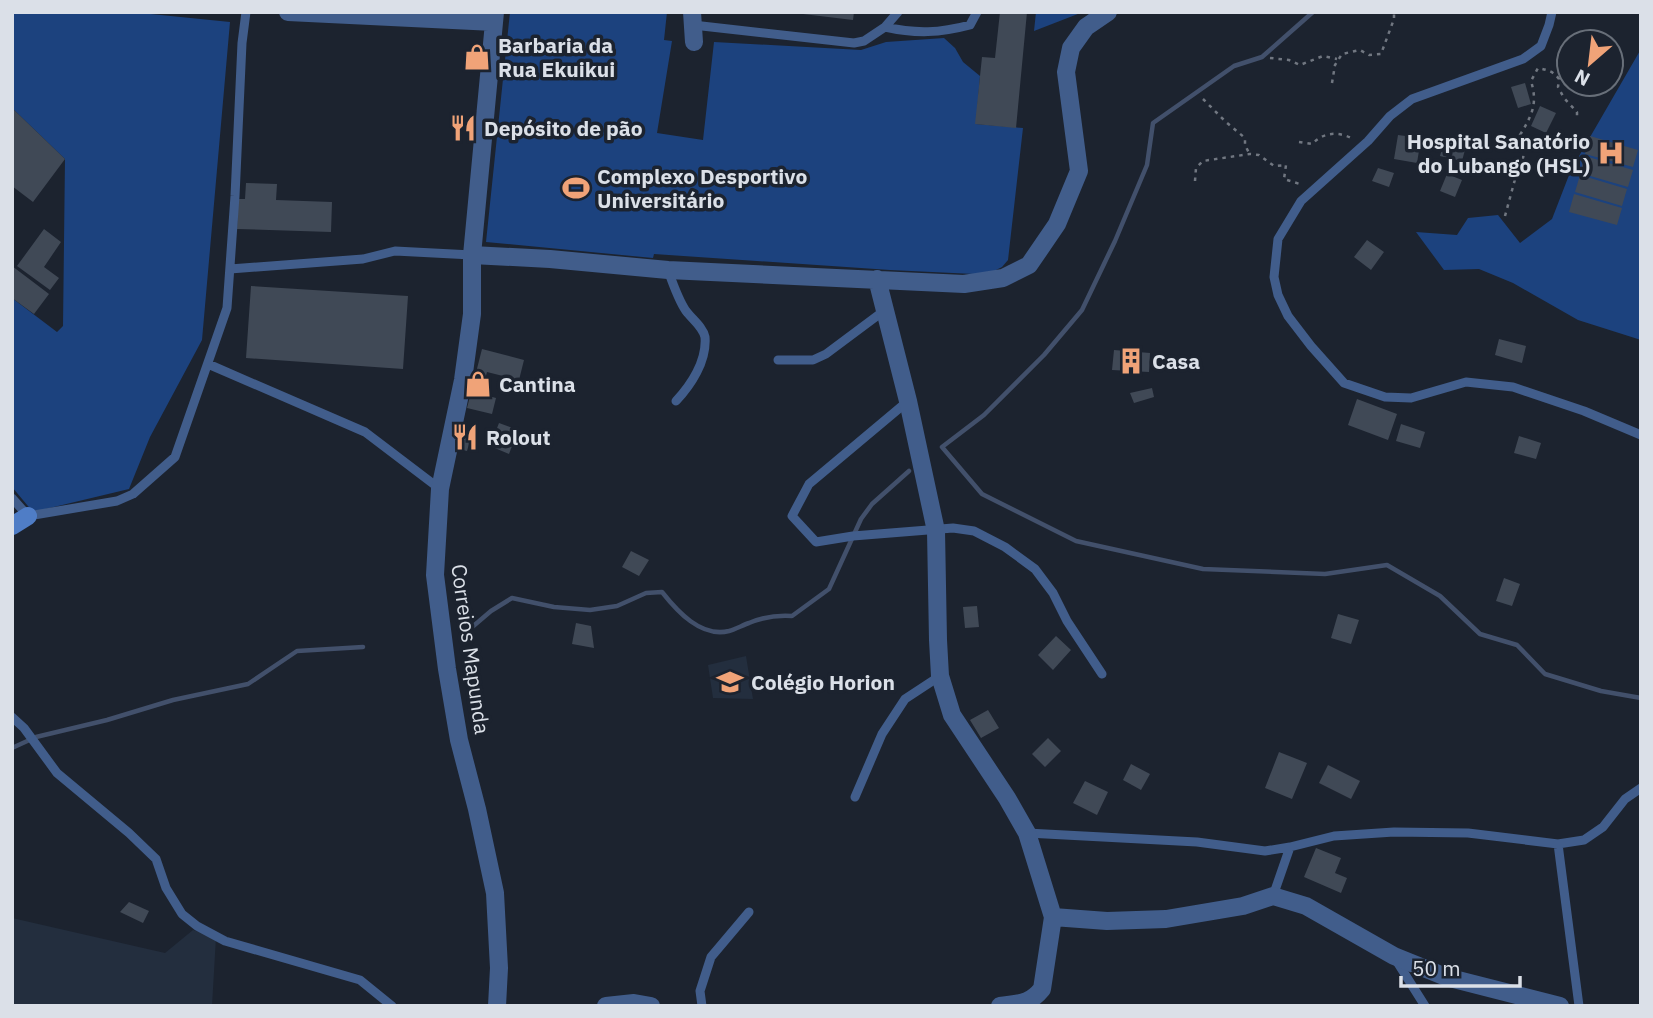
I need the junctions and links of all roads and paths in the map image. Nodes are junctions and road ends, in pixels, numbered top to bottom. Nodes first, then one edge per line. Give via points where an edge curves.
1 (246, 12) edge
2 (288, 12) edge
3 (898, 12) edge
4 (977, 12) edge
5 (1108, 12) edge
6 (1394, 12) edge
7 (1552, 12) edge
8 (495, 17) edge
9 (693, 26) edge
10 (885, 27) junction
11 (1270, 58) dead end
12 (1338, 60) junction
13 (1332, 83) dead end
14 (1203, 99) dead end
15 (1577, 120) dead end
16 (1299, 142) dead end
17 (1358, 142) dead end
18 (1250, 154) junction
19 (1195, 181) dead end
20 (1313, 191) junction
21 (1505, 216) dead end
22 (472, 256) junction
23 (230, 269) junction
24 (668, 270) junction
25 (877, 279) junction
26 (885, 310) junction
27 (778, 360) dead end
28 (208, 364) junction
29 (676, 401) dead end
30 (908, 401) junction
31 (1641, 435) edge
32 (440, 489) junction
33 (12, 498) edge
34 (28, 516) junction
35 (12, 526) edge
36 (936, 531) junction
37 (1102, 674) dead end
38 (940, 676) junction
39 (12, 717) edge
40 (1641, 788) edge
41 (855, 797) dead end
42 (1027, 833) junction
43 (1558, 844) junction
44 (1290, 847) junction
45 (1273, 896) junction
46 (749, 912) dead end
47 (1053, 917) junction
48 (1394, 956) junction
49 (392, 1006) edge
50 (497, 1006) edge
51 (606, 1006) edge
52 (651, 1006) edge
53 (702, 1006) edge
54 (1000, 1006) edge
55 (1425, 1006) edge
56 (1560, 1006) edge
57 (1579, 1006) edge

1 - 23 lane
2 - 8 street
3 - 10 lane
4 - 10 lane via 970,24 946,31 907,32
5 - 25 street via 1086,27 1070,48 1066,72 1079,171 1058,224 1029,265 1003,278 964,284
6 - 12 path via 1381,54 1360,50 1342,54
7 - 20 lane via 1541,46 1523,59 1412,99
8 - 22 street, Correios Mapunda
9 - 10 lane via 854,43
11 - 12 path via 1300,65 1323,56
12 - 13 path
14 - 18 path via 1245,138
15 - 21 path via 1577,112 1558,87 1559,79 1550,70 1538,68 1531,81 1536,96 1533,110 1520,135 1523,158
16 - 17 path via 1312,144 1331,133
18 - 19 path via 1203,161 1196,168
18 - 20 path via 1274,166 1286,165 1284,178
20 - 31 lane via 1300,201 1278,239 1274,276 1288,317 1344,383 1385,397 1410,398 1466,382 1513,387
22 - 23 lane via 395,251 363,259
22 - 24 street
22 - 32 street, Correios Mapunda via 472,314 463,380
23 - 28 lane via 227,308
24 - 25 street
24 - 29 lane via 685,310 705,337 694,378
25 - 26 street
26 - 27 lane via 826,354 813,360
26 - 30 street
28 - 32 lane via 365,432
28 - 34 lane via 175,457 133,494
30 - 36 street
30 - 36 lane via 809,484 792,516 816,542
32 - 50 street, Correios Mapunda via 435,575 460,740 495,893
33 - 34 lane
34 - 35 street
36 - 37 lane via 974,531 1035,569
36 - 38 street
38 - 41 lane via 905,699 882,734
38 - 42 street via 952,715
39 - 49 lane via 57,773 156,859 166,888 182,914 197,926 225,941 360,980
40 - 43 lane via 1625,799 1603,827 1584,839
42 - 44 lane via 1197,842 1265,851
42 - 47 street
43 - 44 lane via 1468,833 1394,832 1334,836
43 - 57 lane
44 - 45 lane
45 - 47 street via 1166,919
45 - 48 street via 1306,906
46 - 53 lane via 711,957 700,991
47 - 54 street via 1042,989 1026,1002
48 - 55 lane
48 - 56 street via 1446,977
51 - 52 street

